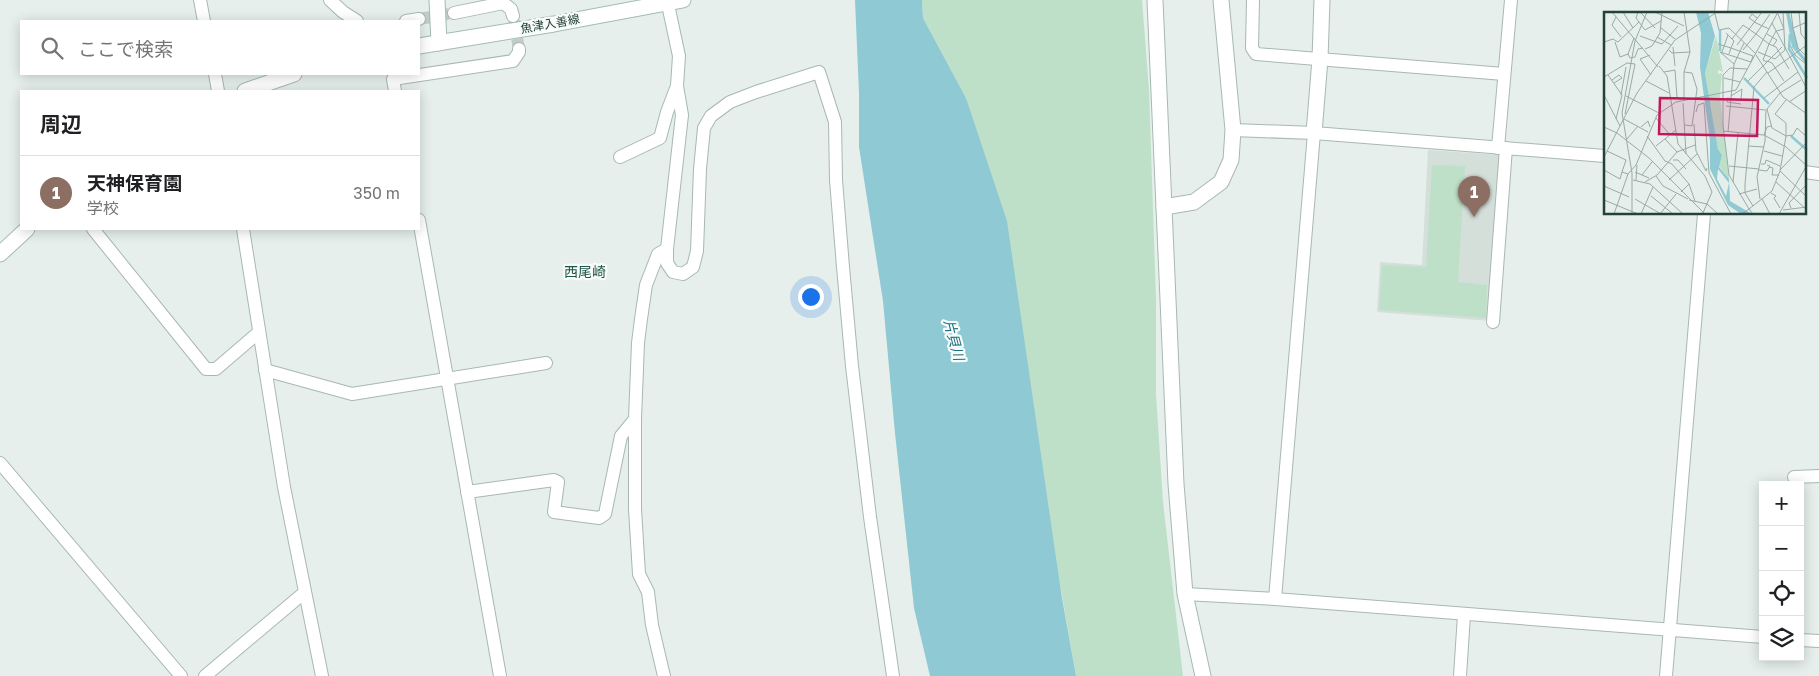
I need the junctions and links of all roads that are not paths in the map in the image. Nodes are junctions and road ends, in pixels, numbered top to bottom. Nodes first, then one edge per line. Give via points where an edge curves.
1 (200, 0) edge
2 (330, 0) edge
3 (437, 0) edge
4 (682, 0) edge
5 (1155, 0) edge
6 (1221, 0) edge
7 (1253, 0) edge
8 (1322, 0) edge
9 (1510, 0) edge
10 (666, 1) edge
11 (454, 13) tunnel mouth
12 (513, 16) dead end
13 (204, 20) edge
14 (355, 20) edge
15 (439, 43) junction
16 (420, 46) edge
17 (519, 49) dead end
18 (1320, 59) junction
19 (1504, 74) junction
20 (214, 75) edge
21 (291, 75) edge
22 (420, 75) edge
23 (420, 75) edge
24 (678, 86) junction
25 (218, 90) edge
26 (248, 90) edge
27 (395, 90) edge
28 (1233, 130) junction
29 (1314, 133) junction
30 (1502, 148) junction
31 (1604, 156) edge
32 (620, 157) dead end
33 (1806, 172) edge
34 (1819, 174) edge
35 (1164, 207) junction
36 (1704, 215) edge
37 (420, 226) edge
38 (26, 230) edge
39 (94, 230) edge
40 (243, 230) edge
41 (667, 249) junction
42 (0, 254) edge
43 (1492, 322) dead end
44 (259, 332) junction
45 (546, 363) dead end
46 (265, 370) junction
47 (447, 380) junction
48 (635, 419) junction
49 (0, 463) edge
50 (1794, 476) dead end
51 (1819, 476) edge
52 (467, 492) junction
53 (305, 592) junction
54 (1185, 594) junction
55 (1275, 599) junction
56 (1464, 615) junction
57 (1669, 630) junction
58 (1759, 637) edge
59 (1804, 640) edge
60 (1819, 641) edge
61 (181, 676) edge
62 (205, 676) edge
63 (322, 676) edge
64 (500, 676) edge
65 (664, 676) edge
66 (892, 676) edge
67 (1203, 676) edge
68 (1460, 676) edge
69 (1666, 676) edge

1 - 13 street
2 - 14 street
3 - 15 street
4 - 10 street, 魚津入善線
5 - 35 street
6 - 28 street
7 - 18 street via 1252,48 1256,54
8 - 18 street
9 - 19 street
10 - 15 street, 魚津入善線
10 - 24 street via 679,56
11 - 12 street via 503,3
15 - 16 street, 魚津入善線
17 - 22 street via 513,61
18 - 19 street
18 - 29 street
19 - 30 street
20 - 25 street
21 - 26 street
23 - 27 street via 393,79
24 - 32 street via 660,138
24 - 41 street via 682,116
28 - 29 street
28 - 35 street via 1231,160 1220,182 1194,202
29 - 30 street
29 - 55 street
30 - 31 street
30 - 43 street
33 - 34 street
35 - 54 street via 1176,484
36 - 57 street
37 - 47 street
38 - 42 street
39 - 44 street via 206,369 216,369
40 - 44 street
41 - 48 street via 658,254 646,285 638,343
41 - 66 street via 667,263 673,272 683,274 693,268 704,128 711,116 730,102 819,72 835,122 842,267 852,366
44 - 46 street
45 - 47 street
46 - 47 street via 352,394
46 - 53 street
47 - 52 street
48 - 52 street via 621,436 604,514 599,518 554,512 558,482 554,480
48 - 65 street via 639,574 648,592
49 - 61 street
50 - 51 street
52 - 64 street
53 - 62 street
53 - 63 street
54 - 55 street
54 - 67 street
55 - 56 street
56 - 57 street
56 - 68 street
57 - 58 street
57 - 69 street
59 - 60 street

